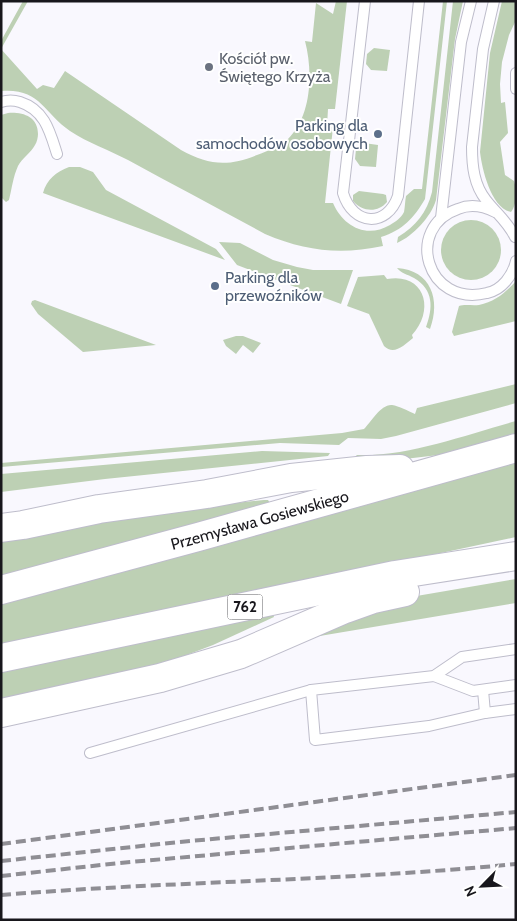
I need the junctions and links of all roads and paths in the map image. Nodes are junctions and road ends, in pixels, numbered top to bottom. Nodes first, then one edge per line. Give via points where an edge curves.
1 (366, 1) edge
2 (419, 1) edge
3 (471, 1) edge
4 (494, 1) edge
5 (516, 73) edge
6 (516, 89) edge
7 (1, 102) edge
8 (57, 154) dead end
9 (500, 215) junction
10 (441, 218) junction
11 (516, 237) edge
12 (516, 260) edge
13 (516, 448) edge
14 (446, 467) junction
15 (1, 528) edge
16 (503, 558) edge
17 (1, 590) edge
18 (516, 649) edge
19 (1, 658) edge
20 (434, 676) junction
21 (516, 685) edge
22 (311, 690) junction
23 (483, 690) junction
24 (516, 709) edge
25 (1, 713) edge
26 (485, 713) junction
27 (90, 753) dead end

1 - 2 lane via 343,194 352,211 360,217 372,219 390,211 398,196
3 - 10 lane via 461,42
4 - 9 lane via 482,49 472,161 478,186
5 - 6 lane
7 - 8 lane via 16,101 29,105 41,115 48,125
9 - 10 lane via 489,209 470,206
9 - 11 lane
10 - 12 lane via 429,238 428,262 443,285 458,294 474,296 491,292 505,282
13 - 14 main road, Przemysława Gosiewskiego
14 - 15 main road via 367,470 291,478
14 - 17 main road, Przemysława Gosiewskiego
16 - 19 main road, 762 via 395,575
16 - 25 main road via 451,581 373,599 241,654 160,678
18 - 20 lane via 462,656
20 - 22 lane
20 - 23 lane via 473,691
21 - 23 lane
22 - 26 lane via 315,740 428,726
22 - 27 lane
23 - 26 lane
24 - 26 lane

